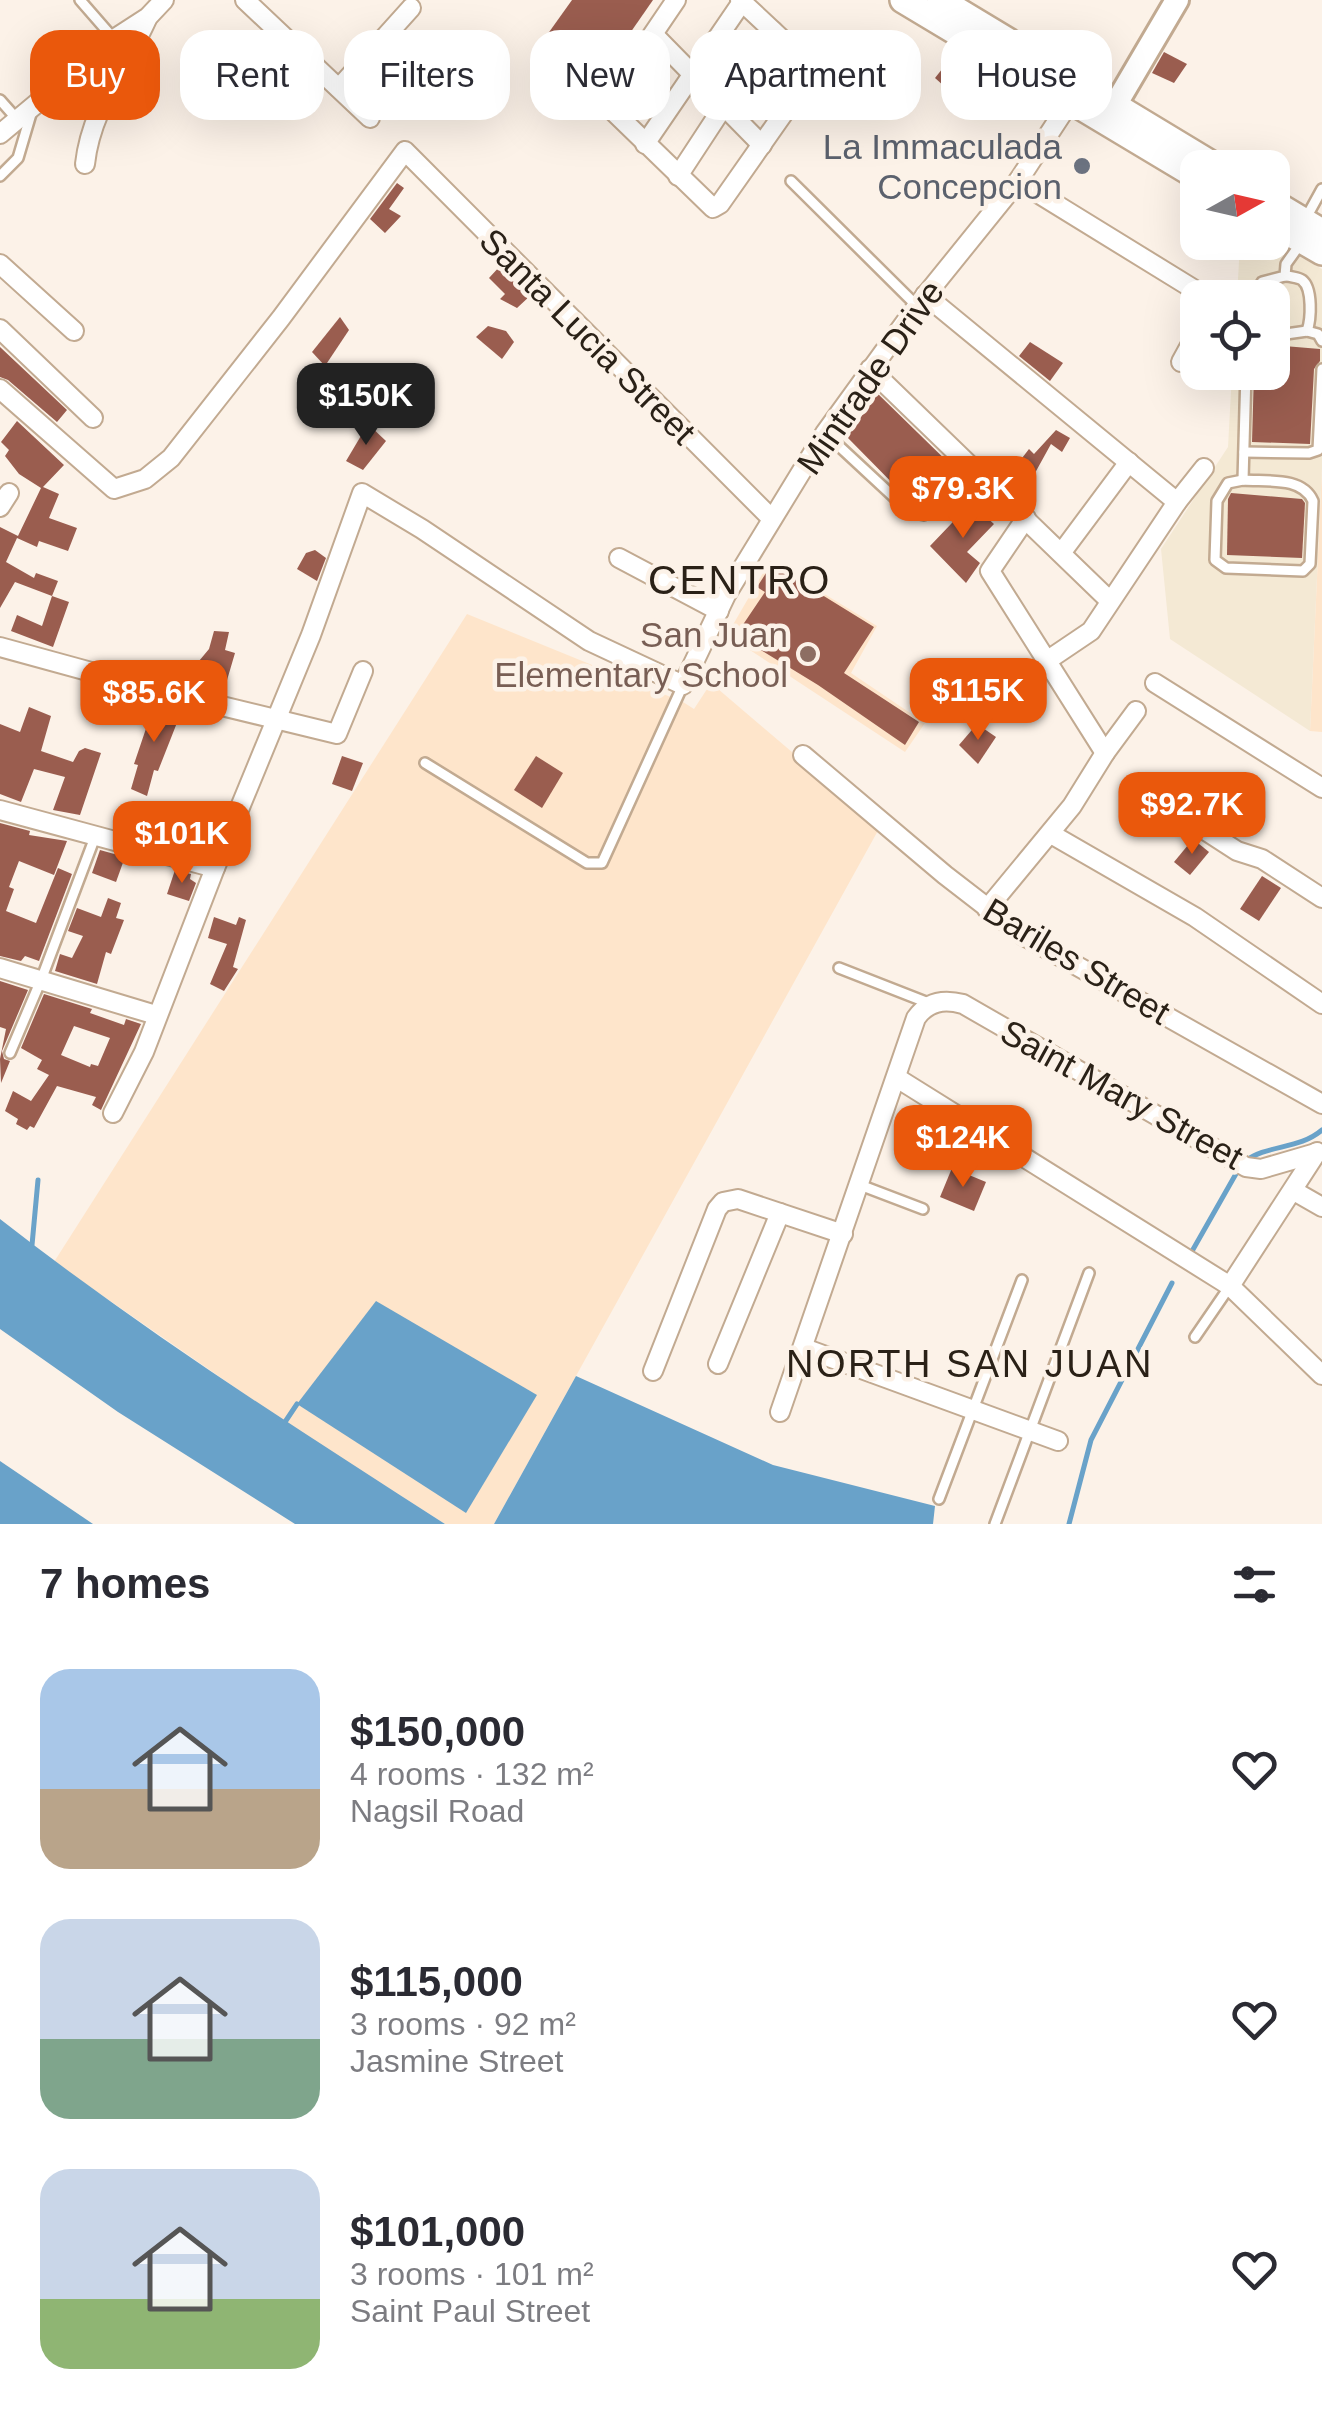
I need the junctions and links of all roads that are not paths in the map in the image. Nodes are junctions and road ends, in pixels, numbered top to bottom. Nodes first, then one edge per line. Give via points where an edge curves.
1 (80, 0) edge
2 (164, 0) edge
3 (245, 0) edge
4 (676, 0) edge
5 (903, 0) edge
6 (940, 0) edge
7 (1177, 0) edge
8 (741, 1) edge
9 (411, 8) dead end
10 (148, 17) junction
11 (106, 30) edge
12 (129, 30) edge
13 (657, 30) edge
14 (722, 30) edge
15 (772, 30) edge
16 (959, 30) edge
17 (984, 30) edge
18 (670, 51) edge
19 (690, 71) edge
20 (690, 78) edge
21 (338, 88) junction
22 (344, 94) edge
23 (0, 100) edge
24 (30, 108) edge
25 (1112, 111) edge
26 (1112, 115) edge
27 (1112, 115) edge
28 (30, 116) edge
29 (16, 118) junction
30 (619, 120) edge
31 (716, 120) edge
32 (736, 120) edge
33 (780, 120) edge
34 (1058, 120) edge
35 (0, 134) edge
36 (645, 144) junction
37 (762, 145) junction
38 (1182, 150) edge
39 (84, 164) dead end
40 (1180, 164) edge
41 (0, 176) edge
42 (678, 176) junction
43 (1018, 180) junction
44 (792, 181) dead end
45 (1322, 190) edge
46 (1290, 219) edge
47 (1309, 237) edge
48 (0, 264) edge
49 (1285, 276) junction
50 (1270, 280) edge
51 (1180, 281) edge
52 (921, 300) junction
53 (0, 329) edge
54 (1307, 330) junction
55 (74, 331) dead end
56 (1290, 333) edge
57 (1322, 341) edge
58 (870, 369) junction
59 (1322, 369) edge
60 (0, 389) edge
61 (1246, 390) edge
62 (93, 418) dead end
63 (825, 433) junction
64 (1244, 452) junction
65 (1129, 462) junction
66 (1204, 468) dead end
67 (1243, 480) junction
68 (936, 502) dead end
69 (1177, 502) junction
70 (1026, 518) junction
71 (772, 520) junction
72 (1062, 552) junction
73 (618, 558) dead end
74 (1110, 601) junction
75 (718, 612) junction
76 (0, 646) edge
77 (1048, 660) junction
78 (363, 671) dead end
79 (1155, 683) dead end
80 (684, 684) junction
81 (1136, 711) dead end
82 (277, 718) junction
83 (1104, 753) junction
84 (803, 755) dead end
85 (425, 764) dead end
86 (1322, 788) edge
87 (0, 810) edge
88 (1186, 818) dead end
89 (1051, 834) junction
90 (95, 837) junction
91 (215, 868) junction
92 (1322, 898) edge
93 (987, 909) junction
94 (0, 968) edge
95 (839, 968) dead end
96 (42, 980) junction
97 (931, 1004) junction
98 (1322, 1004) edge
99 (156, 1015) junction
100 (10, 1052) dead end
101 (897, 1078) junction
102 (1322, 1104) edge
103 (113, 1113) dead end
104 (1319, 1149) edge
105 (860, 1185) junction
106 (1294, 1190) junction
107 (1322, 1207) edge
108 (924, 1209) dead end
109 (780, 1213) junction
110 (844, 1234) junction
111 (1089, 1273) dead end
112 (1022, 1280) dead end
113 (1230, 1286) junction
114 (1194, 1337) dead end
115 (804, 1348) junction
116 (718, 1364) dead end
117 (653, 1371) dead end
118 (1322, 1376) edge
119 (973, 1410) junction
120 (780, 1412) dead end
121 (1030, 1431) junction
122 (1058, 1441) dead end
123 (939, 1499) dead end
124 (995, 1524) edge

1 - 11 lane
2 - 10 street
3 - 21 street
4 - 13 street
5 - 16 main road
6 - 17 main road
7 - 25 street
8 - 14 street
8 - 15 street
9 - 21 street
10 - 12 street
10 - 39 street via 100,108
18 - 19 street
20 - 36 street
21 - 22 street
23 - 29 lane
24 - 29 street
26 - 38 main road
27 - 40 main road
28 - 41 lane via 18,158
29 - 35 street
30 - 36 street
31 - 42 street
32 - 37 street
33 - 37 street
34 - 43 street, Mintrade Drive
36 - 42 street
37 - 42 street via 713,208
43 - 51 street
43 - 52 street, Mintrade Drive
44 - 52 lane
45 - 47 lane
46 - 47 main road
47 - 49 lane via 1286,264
48 - 55 street
49 - 50 lane
49 - 54 lane via 1308,287
52 - 58 street, Mintrade Drive
52 - 65 street
53 - 62 street
54 - 56 lane
54 - 57 lane
58 - 63 street, Mintrade Drive
58 - 70 street
59 - 64 lane via 1318,450
60 - 71 street, Santa Lucia Street via 114,488 144,479 172,458 405,151
61 - 64 lane
63 - 68 lane via 910,512 924,514
63 - 71 street, Mintrade Drive
64 - 67 lane
65 - 69 street
65 - 72 street
66 - 69 street
67 - 67 lane via 1228,483 1217,501 1215,560 1226,568 1303,570 1310,564 1310,494 1294,484
69 - 74 street
70 - 72 street
70 - 77 street via 990,567
71 - 75 street, Mintrade Drive
72 - 74 street
73 - 75 street
74 - 77 street via 1091,631
75 - 80 street, Mintrade Drive
76 - 82 street
77 - 83 street
78 - 82 street via 337,734
79 - 86 street
80 - 82 street via 589,640 362,493
80 - 85 lane via 602,863 587,863
81 - 83 street
82 - 91 street
83 - 89 street
84 - 93 street, Bariles Street
87 - 90 street
88 - 92 street
89 - 93 street
89 - 98 street via 1195,917
90 - 91 street
90 - 96 lane
91 - 99 street
93 - 102 street, Bariles Street
94 - 96 street
95 - 97 lane
96 - 99 street
96 - 100 lane
97 - 101 street via 916,1018
97 - 104 street, Saint Mary Street via 963,1004 1246,1167 1261,1169
99 - 103 street
101 - 105 street
101 - 113 street
104 - 106 street
105 - 108 lane
105 - 110 street
106 - 107 street
106 - 113 street
109 - 110 street
109 - 116 street
109 - 117 street via 731,1198 717,1209
110 - 115 street
111 - 121 lane
112 - 119 lane
113 - 114 lane
113 - 118 street
115 - 119 street
115 - 120 street
119 - 121 street
119 - 123 lane
121 - 122 street
121 - 124 lane

